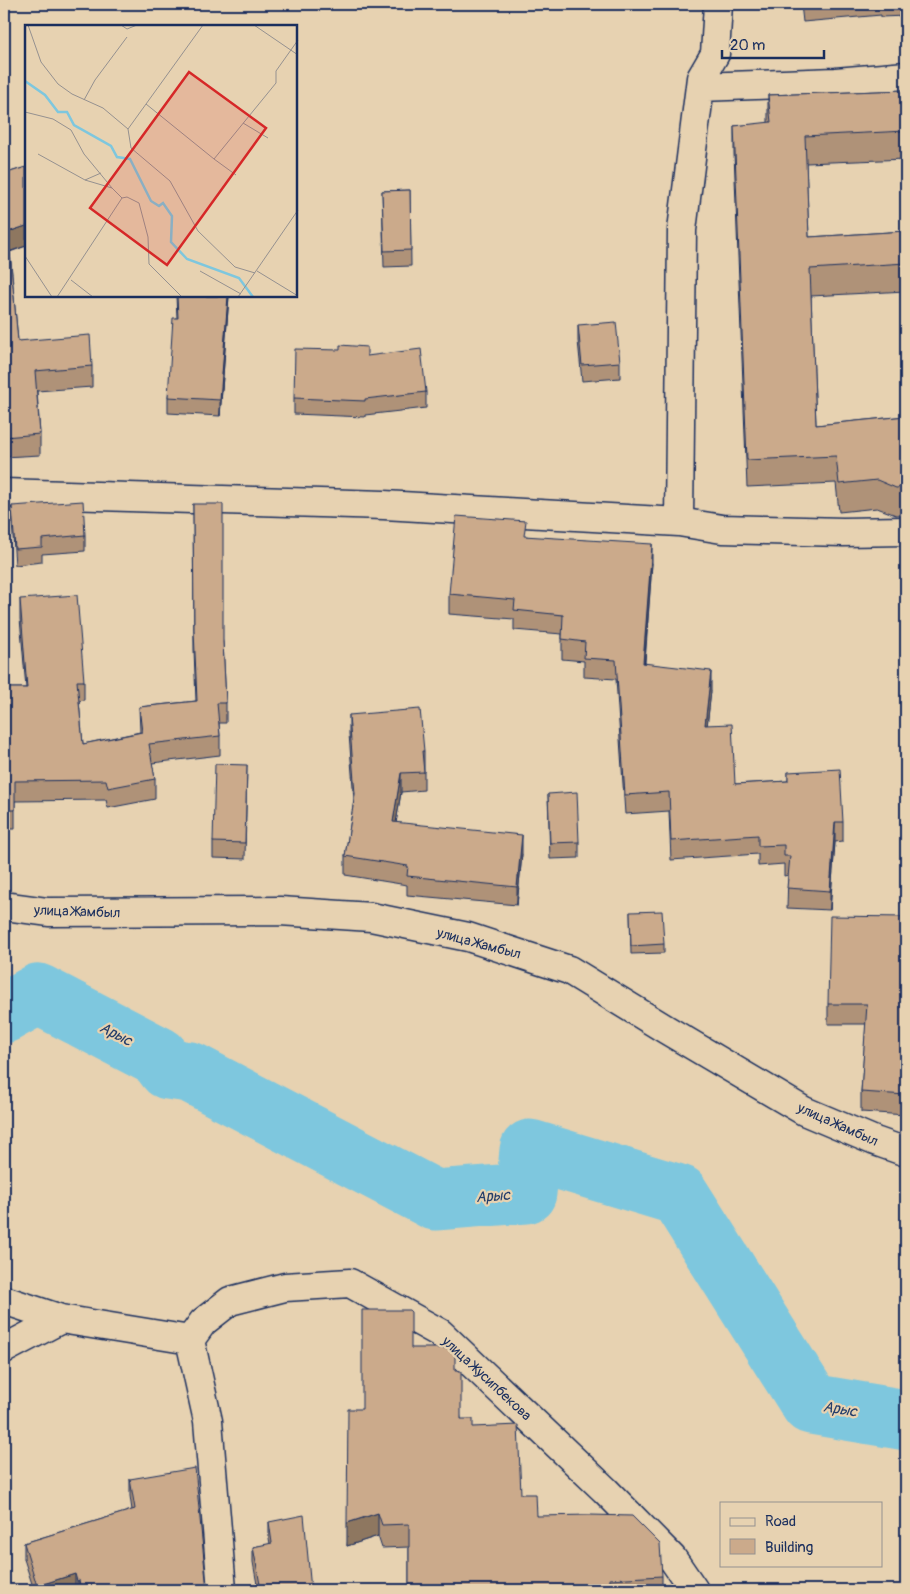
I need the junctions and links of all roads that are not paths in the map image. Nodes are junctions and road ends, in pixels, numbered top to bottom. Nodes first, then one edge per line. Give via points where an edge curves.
1 (718, 4) edge
2 (906, 76) edge
3 (700, 87) junction
4 (4, 493) edge
5 (679, 522) junction
6 (906, 530) edge
7 (4, 906) edge
8 (906, 1152) edge
9 (4, 1300) edge
10 (62, 1319) junction
11 (190, 1340) junction
12 (4, 1349) edge
13 (222, 1590) edge
14 (694, 1590) edge

1 - 3 street via 715,54 701,78
2 - 3 street
3 - 5 street via 682,230
4 - 5 street via 384,505
5 - 6 street via 722,529
7 - 8 street, улица Жамбыл via 48,912 298,912 371,917 468,937 569,970 804,1111
9 - 10 street
10 - 11 street
10 - 12 street
11 - 13 street via 208,1421
11 - 14 street, улица Жусипбекова via 203,1322 230,1301 285,1287 350,1283 440,1334 605,1490 672,1558

